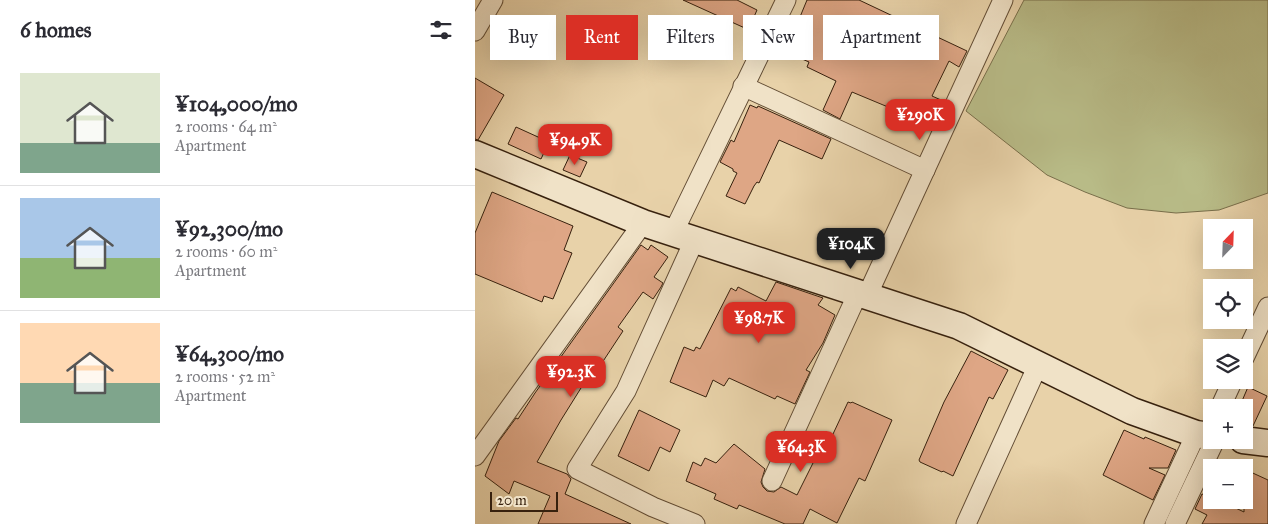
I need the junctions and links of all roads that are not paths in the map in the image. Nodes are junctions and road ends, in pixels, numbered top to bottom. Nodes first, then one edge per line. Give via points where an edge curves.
1 (493, 0) edge
2 (786, 0) edge
3 (1003, 0) edge
4 (475, 31) edge
5 (743, 86) junction
6 (475, 154) edge
7 (925, 170) junction
8 (643, 223) junction
9 (683, 237) junction
10 (862, 295) junction
11 (1268, 307) edge
12 (1253, 339) edge
13 (1038, 365) junction
14 (1203, 432) edge
15 (1253, 441) edge
16 (1268, 443) edge
17 (1203, 444) edge
18 (475, 456) edge
19 (772, 481) dead end
20 (1178, 495) junction
21 (695, 524) edge
22 (966, 524) edge
23 (1154, 524) edge
24 (1175, 524) edge

1 - 4 street
2 - 5 street
3 - 7 street
5 - 7 street
5 - 9 street
6 - 8 street
7 - 10 street
8 - 9 street
8 - 18 street
9 - 10 street
9 - 21 street via 627,391 577,469
10 - 13 street via 959,326
10 - 19 street
11 - 12 street
13 - 14 street via 1132,411
13 - 22 street
15 - 16 street
17 - 20 street
20 - 23 street
20 - 24 street

